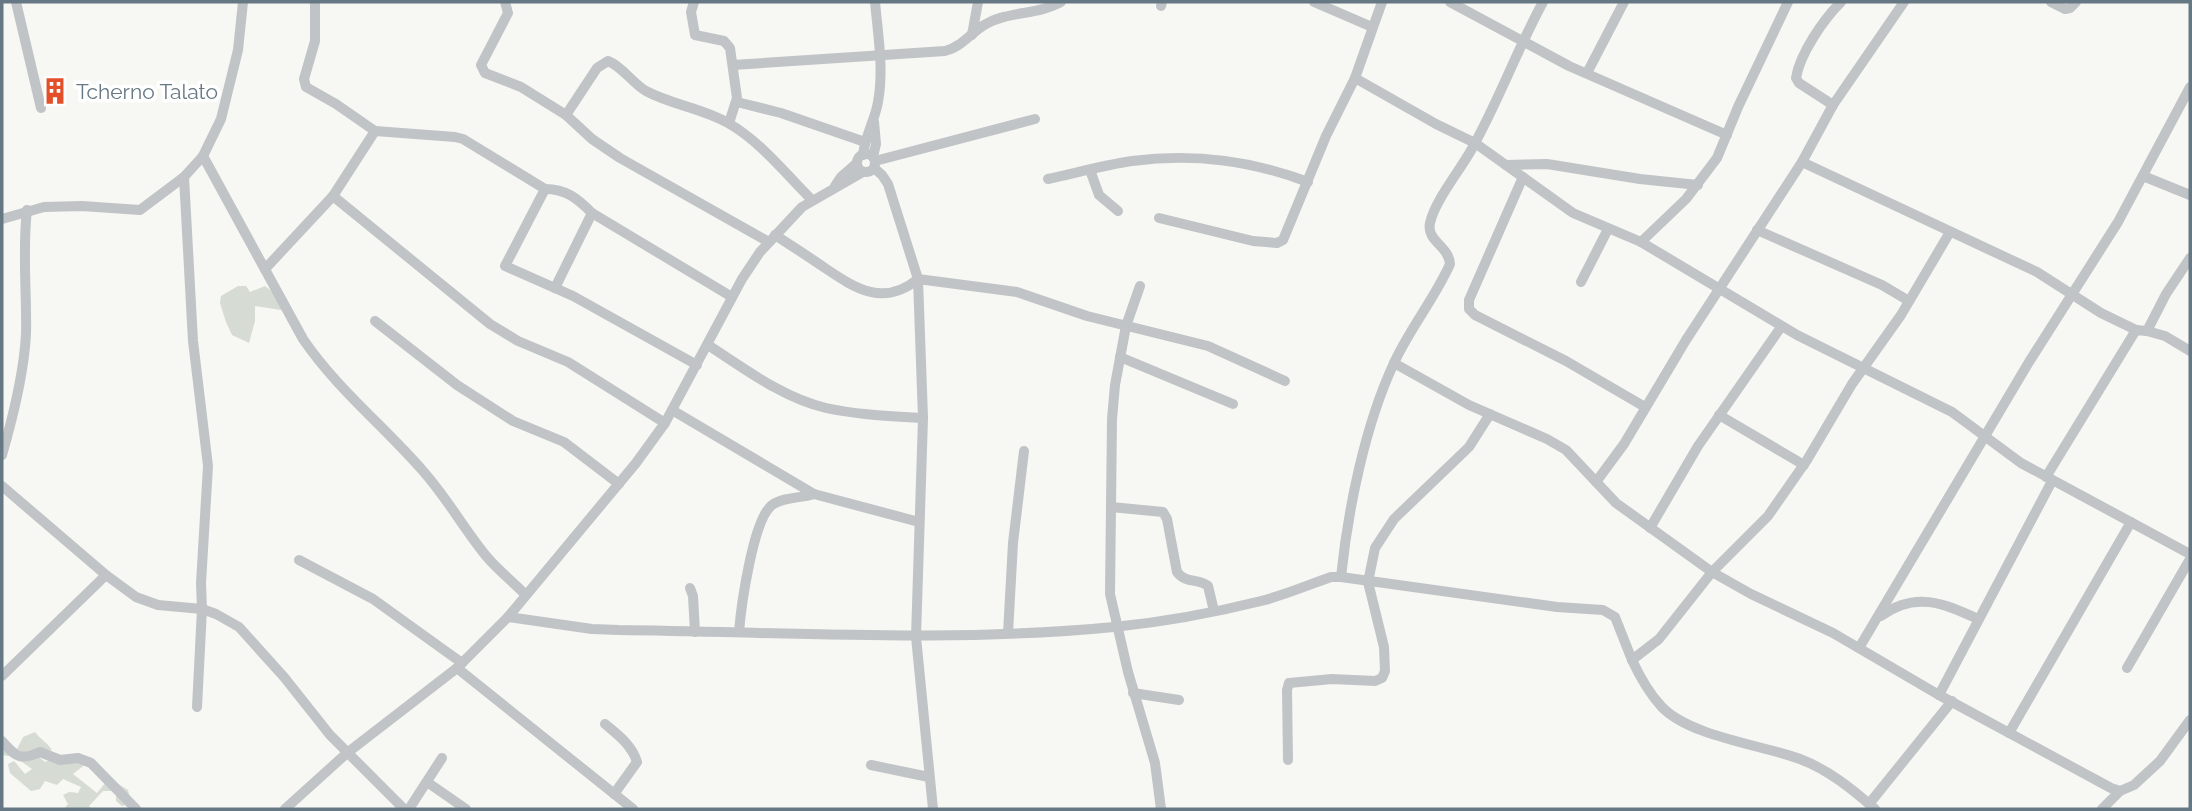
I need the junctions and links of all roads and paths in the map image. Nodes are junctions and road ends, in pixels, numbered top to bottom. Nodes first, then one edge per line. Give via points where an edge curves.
1 (16, 2) edge
2 (243, 2) edge
3 (315, 2) edge
4 (505, 2) edge
5 (694, 2) edge
6 (875, 2) edge
7 (978, 2) edge
8 (1061, 2) edge
9 (1314, 2) edge
10 (1382, 2) edge
11 (1450, 2) edge
12 (1543, 2) edge
13 (1624, 2) edge
14 (1788, 2) edge
15 (1841, 2) edge
16 (1904, 2) edge
17 (2051, 2) edge
18 (2076, 2) edge
19 (1373, 27) junction
20 (972, 35) junction
21 (1522, 40) junction
22 (880, 55) junction
23 (733, 65) junction
24 (1587, 74) junction
25 (1355, 78) junction
26 (2190, 87) edge
27 (737, 102) junction
28 (1833, 105) junction
29 (41, 108) dead end
30 (566, 115) junction
31 (1035, 119) dead end
32 (874, 122) junction
33 (729, 123) junction
34 (375, 131) junction
35 (1727, 135) junction
36 (865, 142) junction
37 (1475, 143) junction
38 (203, 156) junction
39 (1802, 162) junction
40 (868, 163) junction
41 (1506, 165) junction
42 (1090, 170) junction
43 (2143, 176) junction
44 (184, 177) junction
45 (1523, 177) junction
46 (1048, 179) dead end
47 (1308, 182) junction
48 (1698, 185) junction
49 (545, 188) junction
50 (2190, 195) edge
51 (333, 196) junction
52 (812, 200) junction
53 (27, 210) junction
54 (1118, 211) dead end
55 (592, 213) junction
56 (1159, 218) dead end
57 (2, 219) edge
58 (1608, 229) junction
59 (1757, 230) junction
60 (1950, 232) junction
61 (772, 238) junction
62 (1641, 242) junction
63 (2190, 258) edge
64 (265, 268) junction
65 (918, 279) junction
66 (1581, 282) dead end
67 (1140, 286) dead end
68 (555, 288) junction
69 (1721, 289) junction
70 (2072, 293) junction
71 (732, 297) junction
72 (1909, 301) junction
73 (374, 321) dead end
74 (1126, 326) junction
75 (1782, 327) junction
76 (2142, 330) junction
77 (708, 345) junction
78 (2190, 351) edge
79 (1120, 357) junction
80 (1394, 363) junction
81 (697, 365) junction
82 (1862, 369) junction
83 (1285, 381) dead end
84 (1233, 404) dead end
85 (1645, 407) junction
86 (672, 410) junction
87 (1490, 414) junction
88 (1719, 415) junction
89 (923, 418) junction
90 (665, 423) junction
91 (1985, 438) junction
92 (1024, 451) dead end
93 (2, 455) edge
94 (1804, 464) junction
95 (2049, 479) junction
96 (1597, 482) junction
97 (619, 484) junction
98 (2, 486) edge
99 (814, 494) junction
100 (1111, 507) junction
101 (919, 522) junction
102 (2131, 522) junction
103 (1650, 528) junction
104 (2190, 556) edge
105 (299, 560) dead end
106 (1712, 572) junction
107 (106, 575) junction
108 (1341, 577) junction
109 (1368, 582) junction
110 (690, 588) dead end
111 (526, 595) junction
112 (202, 609) junction
113 (1214, 611) junction
114 (508, 617) junction
115 (1876, 620) junction
116 (1978, 620) junction
117 (1116, 627) junction
118 (695, 632) junction
119 (739, 632) junction
120 (1008, 633) junction
121 (916, 637) junction
122 (1859, 648) junction
123 (1632, 660) junction
124 (460, 665) junction
125 (2127, 668) dead end
126 (2, 676) edge
127 (1133, 693) junction
128 (1939, 695) junction
129 (1179, 700) dead end
130 (1952, 701) junction
131 (197, 707) dead end
132 (2189, 723) edge
133 (606, 724) dead end
134 (2009, 733) junction
135 (2, 741) edge
136 (346, 753) junction
137 (443, 758) dead end
138 (1289, 760) dead end
139 (871, 765) dead end
140 (929, 777) junction
141 (427, 782) junction
142 (2120, 791) junction
143 (614, 794) junction
144 (1872, 806) edge
145 (136, 809) edge
146 (285, 809) edge
147 (406, 809) edge
148 (466, 809) edge
149 (633, 809) edge
150 (933, 809) edge
151 (1161, 809) edge
152 (2102, 809) edge

1 - 29 street
2 - 38 street via 238,50 221,119
3 - 34 street via 315,41 306,87
4 - 30 street via 508,13 482,69
5 - 23 street via 695,34 724,41
6 - 22 street
7 - 20 street
8 - 20 street via 989,22
9 - 19 street
10 - 19 street
11 - 21 street
12 - 21 street
13 - 24 street
14 - 35 street
15 - 28 street via 1814,37 1796,78
16 - 28 street
17 - 18 street via 2065,9
19 - 25 street
20 - 22 street via 945,51
21 - 24 street
21 - 37 street
22 - 23 street
22 - 32 street
23 - 27 street
24 - 35 street
25 - 37 street
25 - 47 street
26 - 43 street
27 - 33 street
27 - 36 street
28 - 39 street
30 - 33 street via 597,68 608,61 659,97
30 - 61 street via 620,158
31 - 40 street
32 - 36 street
32 - 40 street via 876,144
33 - 52 street
34 - 49 street via 463,139
34 - 51 street
35 - 48 street
36 - 40 street
37 - 41 street
37 - 80 street via 1429,225 1450,264
38 - 44 street
38 - 64 street
39 - 59 street
39 - 60 street
40 - 52 street
40 - 65 street via 888,184
41 - 45 street
41 - 48 street via 1547,164
42 - 46 street
42 - 47 street via 1135,160 1225,159
42 - 54 street via 1099,194
43 - 50 street
43 - 70 street
44 - 53 street via 140,210 82,206
44 - 112 street via 193,341 208,448
45 - 58 street via 1558,204
45 - 85 street via 1469,299 1469,309
47 - 56 street via 1283,240 1277,243
48 - 62 street
49 - 55 street via 576,196
49 - 68 street via 505,266
51 - 64 street
51 - 90 street via 490,324 568,362
52 - 61 street
53 - 57 street
53 - 93 street via 26,335
55 - 68 street
55 - 71 street
58 - 62 street
58 - 66 street
59 - 69 street
59 - 72 street
60 - 70 street via 2038,272
60 - 72 street
61 - 65 street via 865,292 895,292
61 - 71 street
62 - 69 street
63 - 76 street
64 - 111 street via 318,361 416,463 487,556
65 - 74 street via 1017,292
65 - 89 street
67 - 74 street
68 - 81 street
69 - 75 street
69 - 85 street
70 - 76 street via 2108,317
70 - 91 street
71 - 77 street
72 - 82 street
73 - 97 street via 481,401 513,421 564,442
74 - 79 street
74 - 83 street via 1208,346
75 - 82 street
75 - 88 street
76 - 78 street via 2165,336
76 - 95 street via 2087,407
77 - 81 street
77 - 89 street via 803,401 847,411
79 - 84 street
79 - 100 street via 1112,419
80 - 87 street
80 - 108 street via 1359,465
81 - 86 street
82 - 91 street via 1952,412
82 - 94 street
85 - 96 street
86 - 90 street
86 - 99 street
87 - 96 street via 1557,444
87 - 109 street via 1469,447 1383,532
88 - 94 street
88 - 103 street
89 - 101 street
90 - 97 street
91 - 95 street
91 - 115 street
92 - 120 street
94 - 106 street via 1768,516
95 - 102 street
95 - 116 street
96 - 103 street via 1615,503
97 - 111 street
98 - 107 street
99 - 101 street
99 - 119 street via 778,502 765,512 745,582
100 - 113 street via 1163,512 1177,572 1186,580 1206,583
100 - 117 street via 1110,594
101 - 121 street
102 - 104 street
102 - 134 street
103 - 106 street
104 - 125 street
105 - 124 street via 373,599
106 - 122 street
106 - 123 street via 1659,639
107 - 112 street via 146,601
107 - 126 street
108 - 109 street
108 - 113 street
109 - 123 street via 1603,610 1615,617
109 - 138 street via 1382,637 1384,674 1375,681 1289,683
110 - 118 street
111 - 114 street
112 - 131 street
112 - 136 street via 239,627
113 - 117 street
114 - 118 street via 592,629
114 - 124 street
115 - 116 street via 1895,606 1916,601
115 - 122 street
116 - 128 street
117 - 120 street
117 - 127 street
118 - 119 street
119 - 121 street
120 - 121 street
121 - 140 street
122 - 128 street
123 - 144 street via 1671,715 1822,769
124 - 136 street
124 - 143 street
127 - 129 street
127 - 151 street via 1155,763
128 - 130 street
130 - 134 street
130 - 144 street
132 - 142 street via 2160,761 2134,785
133 - 143 street via 634,752 637,762
134 - 142 street
135 - 145 street via 20,758 40,752 60,760 85,759
136 - 146 street
136 - 147 street
137 - 141 street
139 - 140 street
140 - 150 street
141 - 147 street
141 - 148 street
142 - 152 street
143 - 149 street

